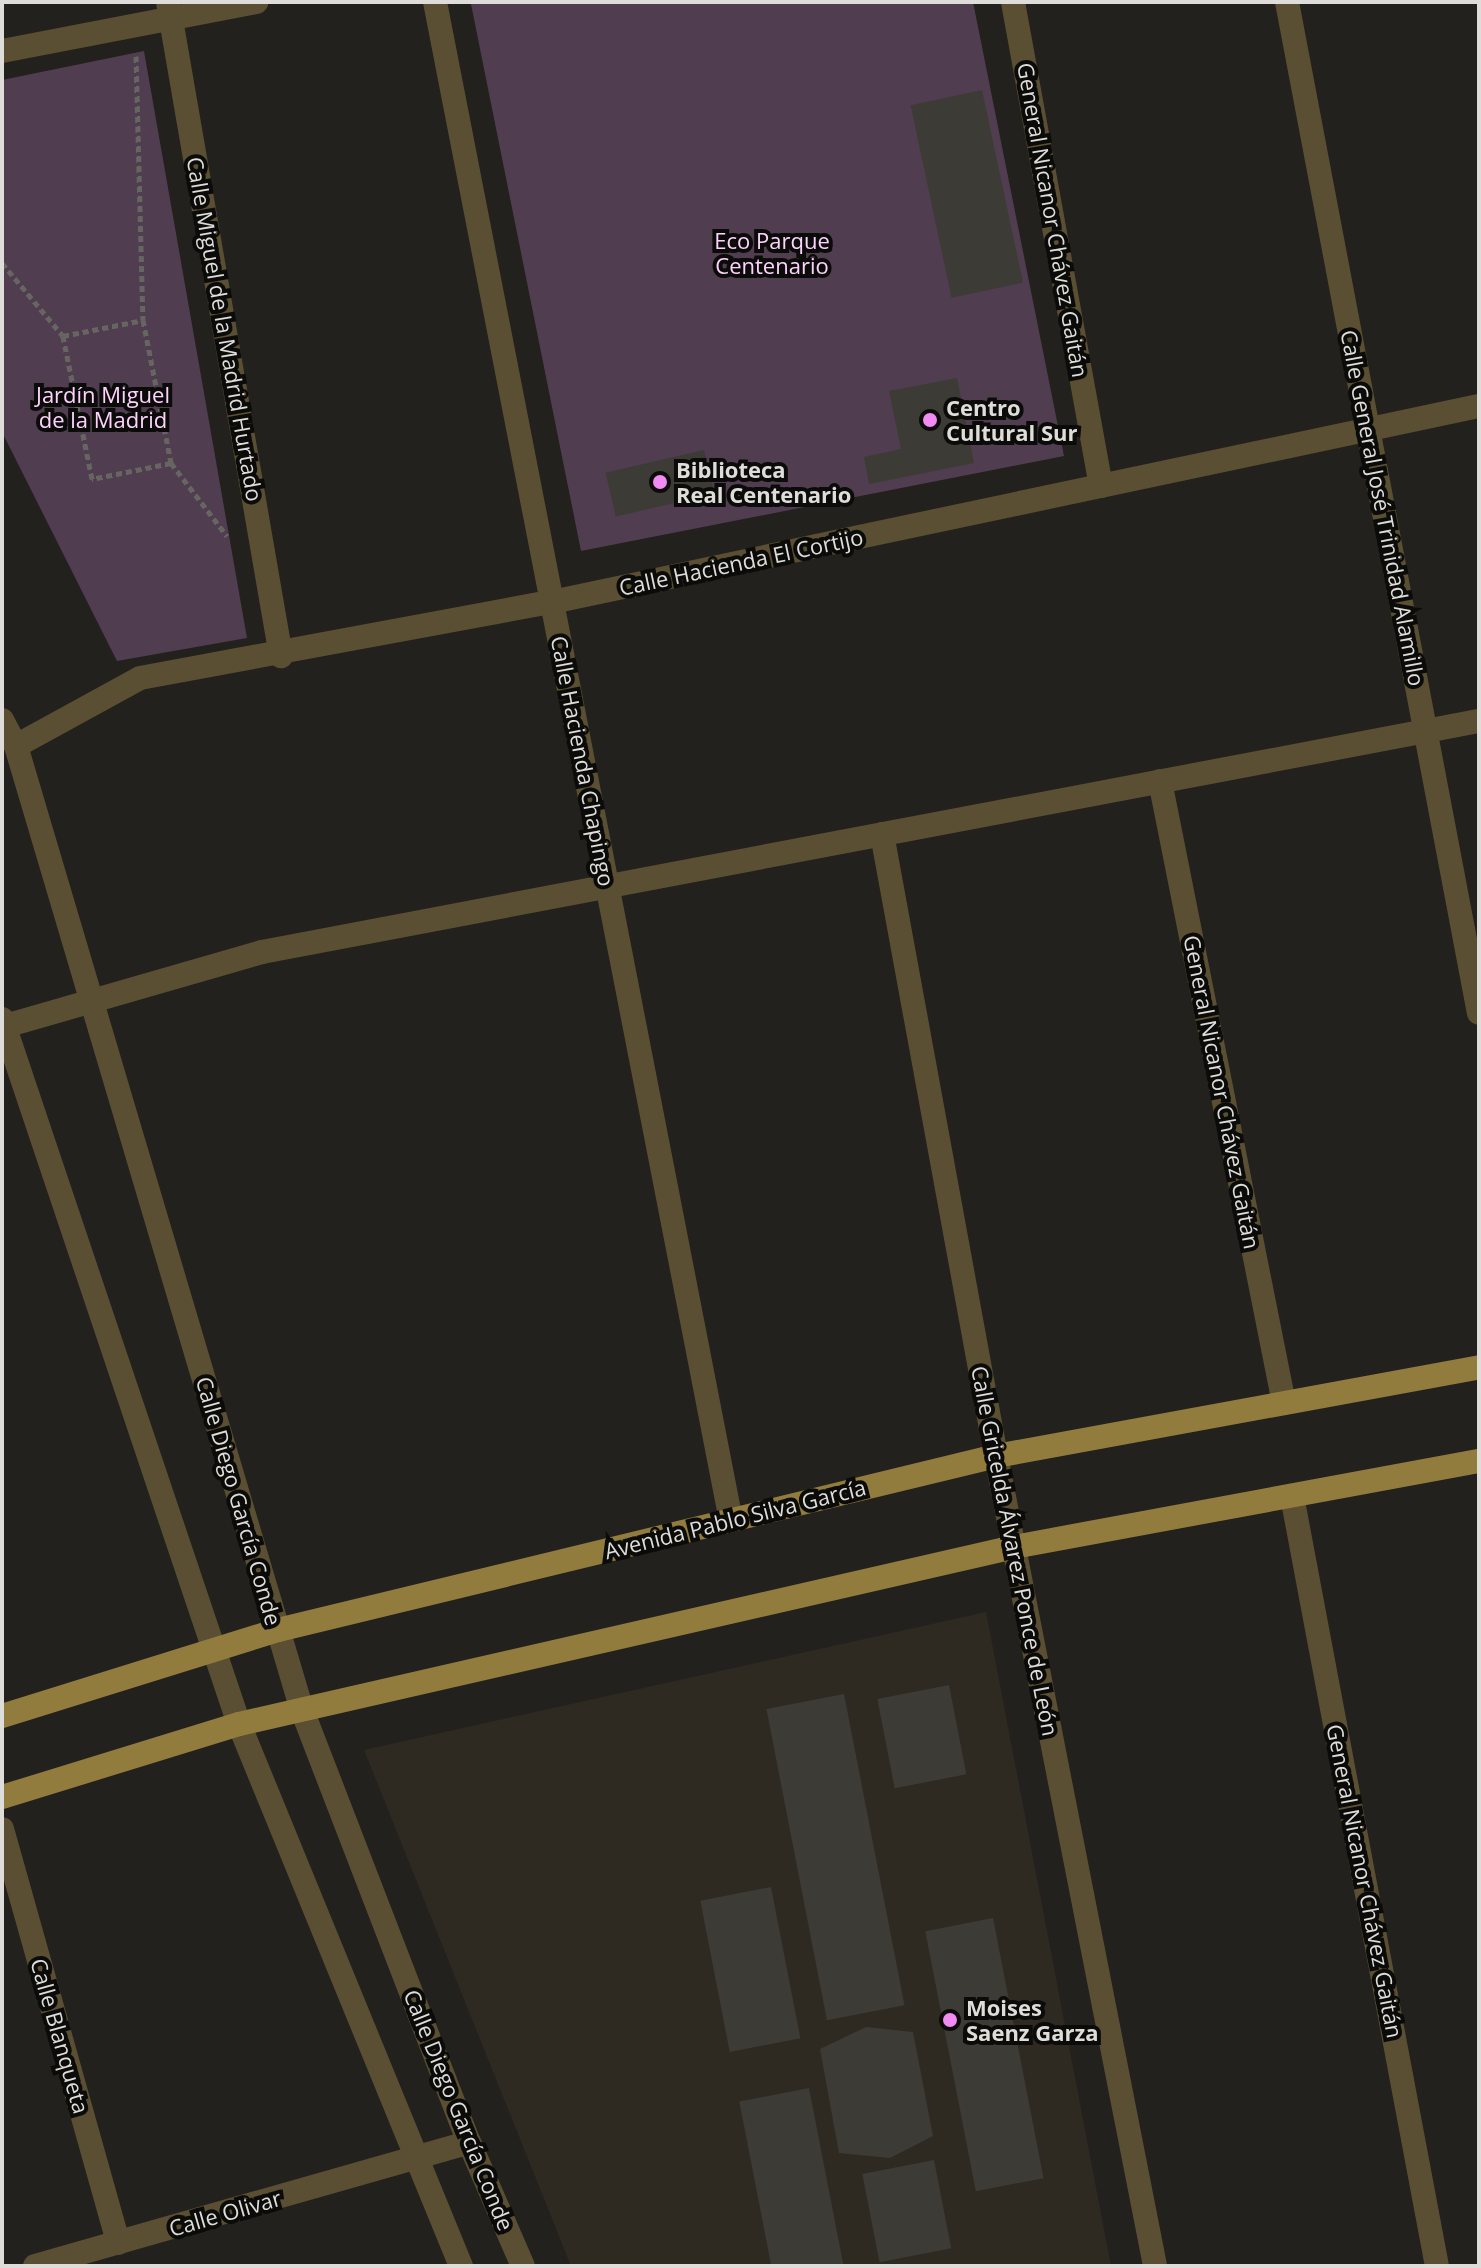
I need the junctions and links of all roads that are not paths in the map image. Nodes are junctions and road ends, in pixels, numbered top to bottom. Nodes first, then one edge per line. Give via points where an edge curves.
1 (256, 2) edge
2 (435, 2) edge
3 (1013, 2) edge
4 (1287, 2) edge
5 (170, 10) edge
6 (2, 51) edge
7 (1479, 406) edge
8 (1369, 429) junction
9 (1101, 486) junction
10 (552, 602) junction
11 (281, 656) junction
12 (2, 720) edge
13 (1479, 721) edge
14 (1425, 731) junction
15 (16, 746) junction
16 (1160, 781) junction
17 (882, 834) junction
18 (607, 887) junction
19 (92, 1001) junction
20 (1479, 1013) edge
21 (3, 1024) edge
22 (1479, 1367) edge
23 (1284, 1403) junction
24 (996, 1456) junction
25 (1479, 1461) edge
26 (1292, 1496) junction
27 (731, 1520) junction
28 (1014, 1547) junction
29 (278, 1630) junction
30 (215, 1650) junction
31 (302, 1710) junction
32 (2, 1716) edge
33 (239, 1724) junction
34 (2, 1797) edge
35 (2, 1829) edge
36 (469, 2142) junction
37 (414, 2159) junction
38 (118, 2243) junction
39 (35, 2266) edge
40 (461, 2266) edge
41 (523, 2266) edge
42 (1155, 2266) edge
43 (1437, 2266) edge

1 - 5 street
2 - 10 street, Calle Hacienda Chapingo
3 - 9 street, General Nicanor Chávez Gaitán
4 - 8 street, Calle General José Trinidad Alamillo
5 - 6 street via 135,25
5 - 11 street, Calle Miguel de la Madrid Hurtado
7 - 8 street, Calle Hacienda El Cortijo
8 - 9 street, Calle Hacienda El Cortijo
8 - 14 street, Calle General José Trinidad Alamillo
9 - 10 street, Calle Hacienda El Cortijo
10 - 11 street, Calle Hacienda El Cortijo
10 - 18 street, Calle Hacienda Chapingo
11 - 15 street, Calle Hacienda El Cortijo via 140,678
12 - 15 street, Calle Diego García Conde
13 - 14 street
14 - 16 street
14 - 20 street, Calle General José Trinidad Alamillo
15 - 19 street, Calle Diego García Conde
16 - 17 street
16 - 23 street, General Nicanor Chávez Gaitán
17 - 18 street
17 - 24 street, Calle Gricelda Álvarez Ponce de León
18 - 19 street via 262,952
18 - 27 street, Calle Hacienda Chapingo
19 - 21 street
19 - 29 street, Calle Diego García Conde
21 - 30 street
22 - 23 main road, Avenida Pablo Silva García
23 - 24 main road, Avenida Pablo Silva García
24 - 27 main road, Avenida Pablo Silva García
24 - 28 street, Calle Gricelda Álvarez Ponce de León
25 - 26 main road
26 - 28 main road
26 - 43 street, General Nicanor Chávez Gaitán
27 - 29 main road, Avenida Pablo Silva García
28 - 31 main road
28 - 42 street, Calle Gricelda Álvarez Ponce de León
29 - 30 main road, Avenida Pablo Silva García
29 - 31 street, Calle Diego García Conde
30 - 32 main road, Avenida Pablo Silva García
30 - 33 street
31 - 33 main road
31 - 36 street, Calle Diego García Conde
33 - 34 main road
33 - 37 street
35 - 38 street, Calle Blanqueta
36 - 37 street, Calle Olivar
36 - 41 street, Calle Diego García Conde
37 - 38 street, Calle Olivar
37 - 40 street
38 - 39 street, Calle Olivar

